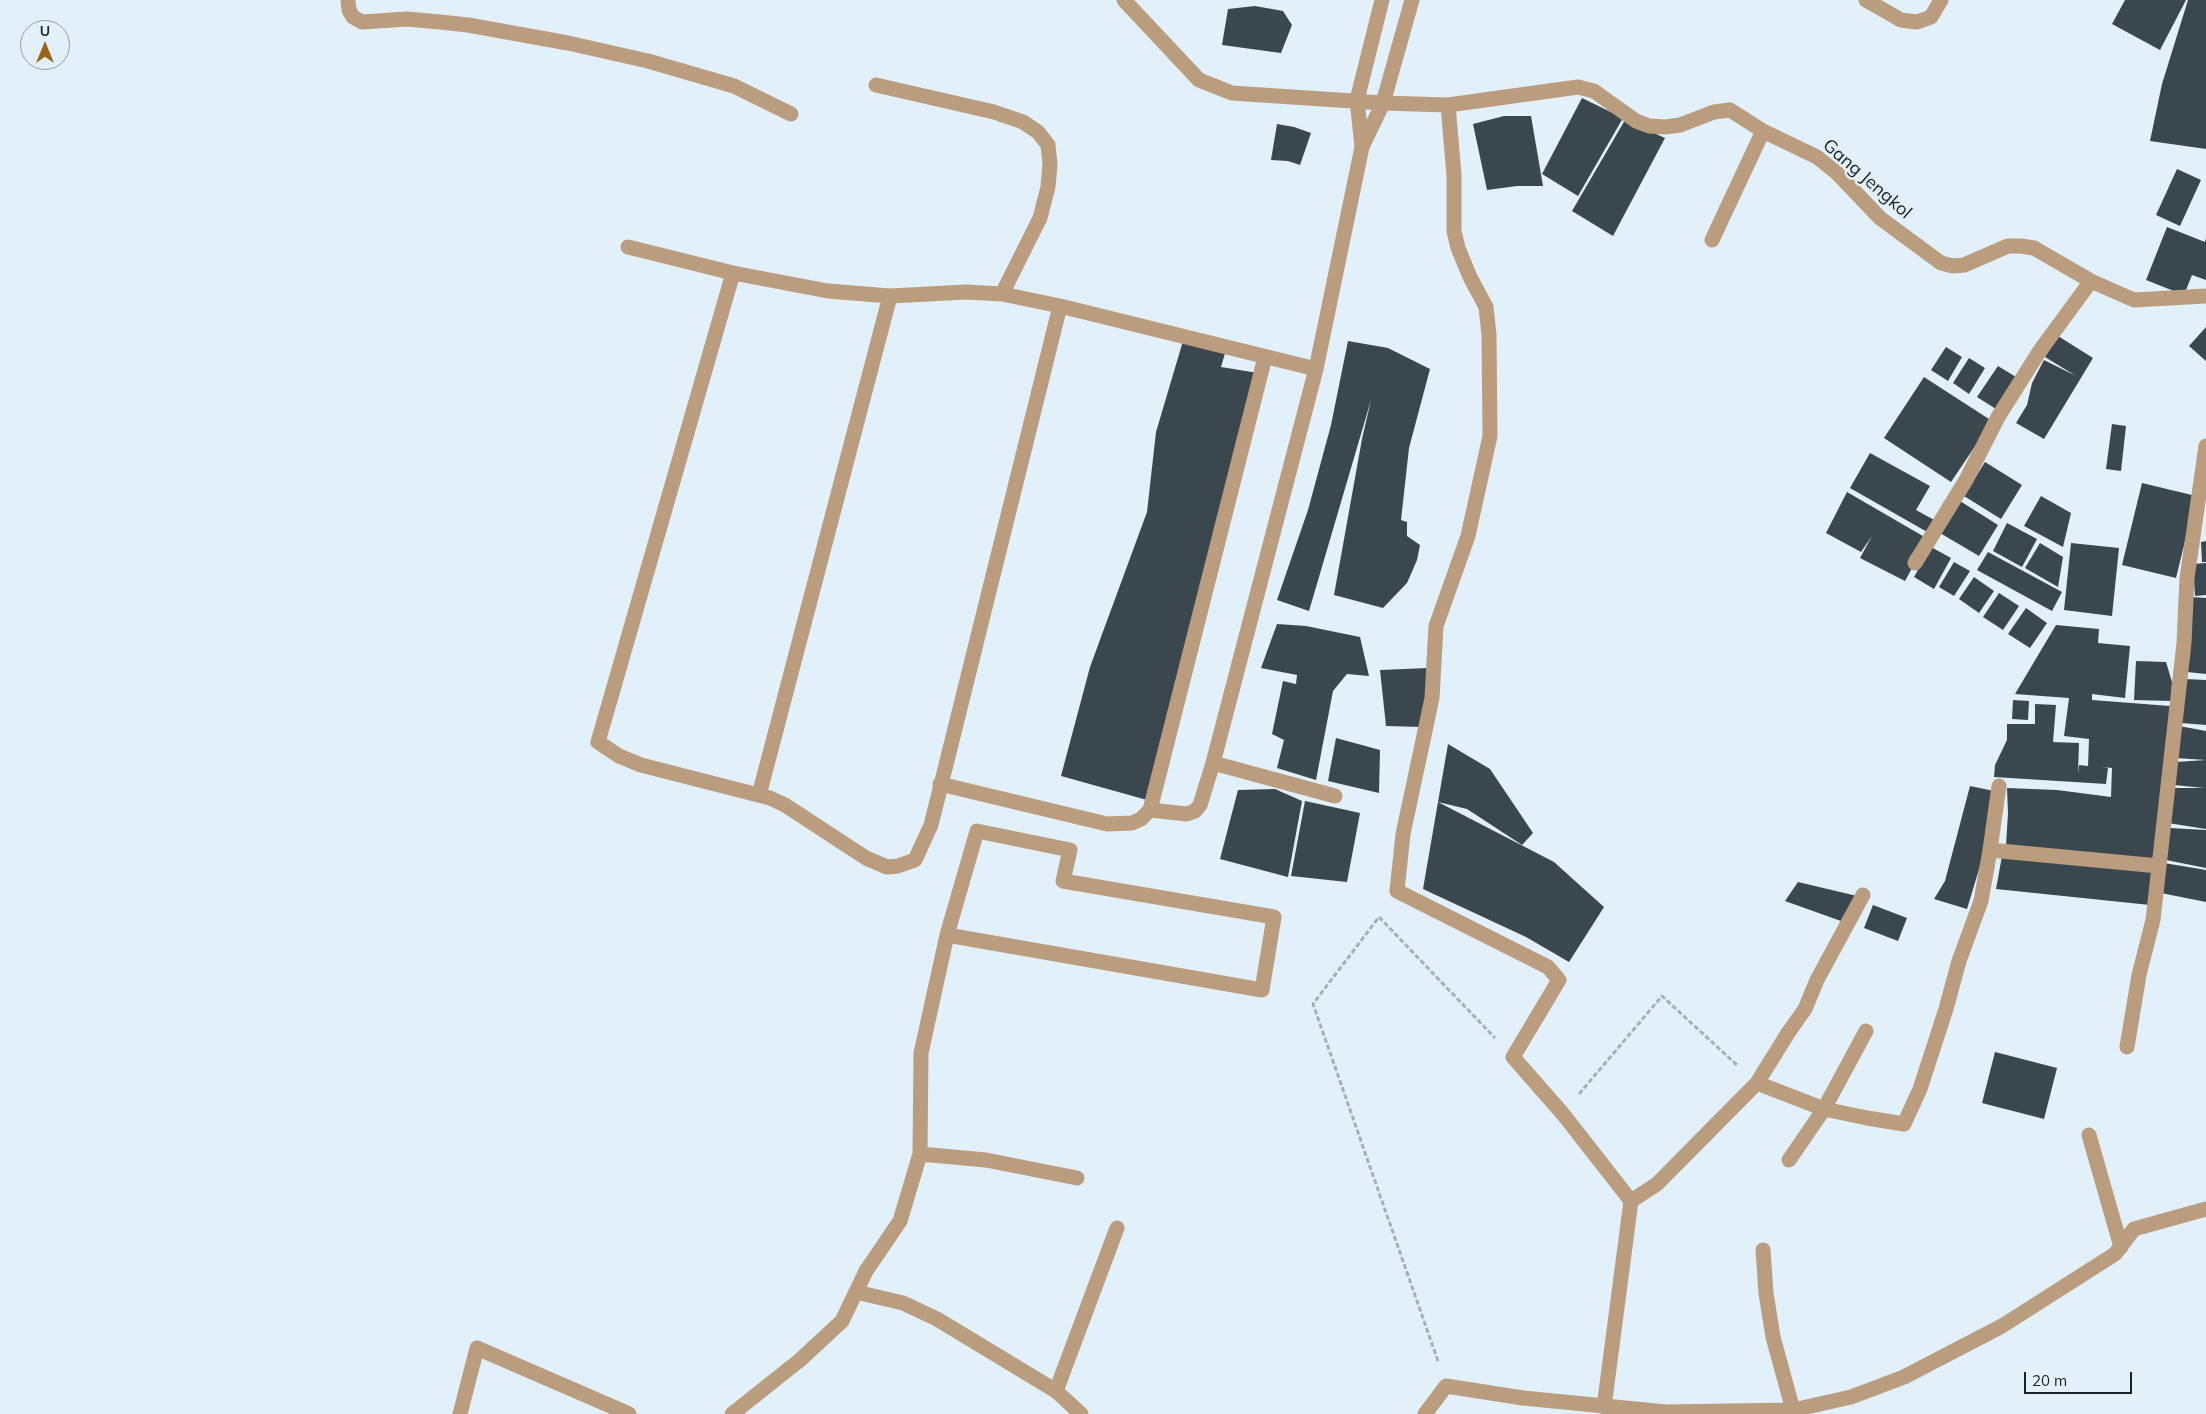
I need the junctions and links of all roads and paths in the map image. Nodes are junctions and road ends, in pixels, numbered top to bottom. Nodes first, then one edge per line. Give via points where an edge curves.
1 (348, 0) edge
2 (1124, 0) edge
3 (1382, 0) edge
4 (1412, 0) edge
5 (1866, 0) edge
6 (1941, 0) edge
7 (876, 85) dead end
8 (1357, 100) junction
9 (1383, 104) junction
10 (1448, 105) junction
11 (791, 114) dead end
12 (1763, 131) junction
13 (1362, 147) junction
14 (1712, 240) dead end
15 (628, 247) dead end
16 (733, 273) junction
17 (2091, 282) junction
18 (1002, 294) junction
19 (890, 296) junction
20 (2206, 296) edge
21 (1060, 306) junction
22 (1266, 357) junction
23 (1316, 369) junction
24 (2206, 446) edge
25 (1915, 563) dead end
26 (1213, 763) junction
27 (940, 784) junction
28 (1999, 786) dead end
29 (759, 795) junction
30 (1335, 796) dead end
31 (1150, 810) junction
32 (1990, 850) junction
33 (2159, 866) junction
34 (1863, 895) dead end
35 (947, 935) junction
36 (1866, 1031) dead end
37 (2127, 1047) dead end
38 (1513, 1057) junction
39 (1758, 1083) junction
40 (1824, 1109) junction
41 (1563, 1114) junction
42 (2089, 1135) dead end
43 (920, 1154) junction
44 (1789, 1160) dead end
45 (1078, 1178) dead end
46 (1631, 1201) junction
47 (2206, 1208) edge
48 (1117, 1228) dead end
49 (2121, 1247) junction
50 (1763, 1250) dead end
51 (856, 1292) junction
52 (1446, 1386) junction
53 (1056, 1392) junction
54 (1604, 1407) junction
55 (1793, 1410) junction
56 (460, 1414) edge
57 (629, 1414) edge
58 (732, 1414) edge
59 (1081, 1414) edge
60 (1425, 1414) edge

1 - 11 street via 353,17 362,22 440,22 568,43 734,86
2 - 8 street, Gang Jengkol via 1199,80 1214,87 1232,93
3 - 8 street
4 - 9 street
5 - 6 street via 1901,20 1917,22 1931,17
7 - 18 street via 994,112 1023,122 1038,132 1048,146 1048,187 1040,218
8 - 9 street, Gang Jengkol
8 - 13 street
9 - 10 street, Gang Jengkol
9 - 13 street
10 - 12 street, Gang Jengkol via 1578,87 1594,91 1636,121 1649,126 1680,125 1714,112 1730,110
10 - 38 street via 1454,175 1454,231 1470,277 1486,307 1490,436 1468,536 1436,626 1432,698 1403,834 1397,891 1548,968 1559,980
12 - 14 street
12 - 17 street, Gang Jengkol via 1817,157 1880,218 1941,263 1964,265 2008,246 2021,246 2034,248
13 - 23 street
15 - 16 street
16 - 19 street via 828,291
16 - 29 street via 598,742 641,765
17 - 20 street, Gang Jengkol via 2134,300
17 - 25 street via 2039,352 1998,417 1966,480
18 - 19 street via 966,292
18 - 21 street
19 - 29 street
21 - 22 street
21 - 27 street
22 - 23 street
22 - 31 street
23 - 26 street
24 - 33 street via 2187,578 2184,643
26 - 30 street
26 - 31 street via 1200,805 1195,811 1188,814
27 - 29 street via 931,825 915,860 887,867 866,858 785,805
27 - 31 street via 1107,824 1132,823
28 - 32 street
32 - 33 street
32 - 40 street via 1981,901 1920,1089 1904,1124
33 - 37 street via 2152,920
34 - 39 street via 1805,1009
35 - 35 street via 977,831 1070,850 1063,880 1274,917 1262,990
35 - 43 street via 921,1053
36 - 40 street
38 - 41 street
38 - 52 path via 1379,917 1313,1004
39 - 40 street
39 - 41 path via 1662,996
39 - 46 street via 1657,1184
40 - 44 street
41 - 46 street
42 - 49 street
43 - 45 street via 986,1160
43 - 51 street via 900,1220
46 - 54 street
47 - 49 street via 2134,1229
48 - 53 street
49 - 55 street via 2108,1259 2002,1326 1904,1377 1851,1397
50 - 55 street via 1772,1328
51 - 53 street via 903,1303 937,1319
51 - 58 street via 842,1320 800,1360
52 - 54 street
52 - 60 street
53 - 59 street
54 - 55 street via 1666,1412
56 - 57 street via 477,1348

